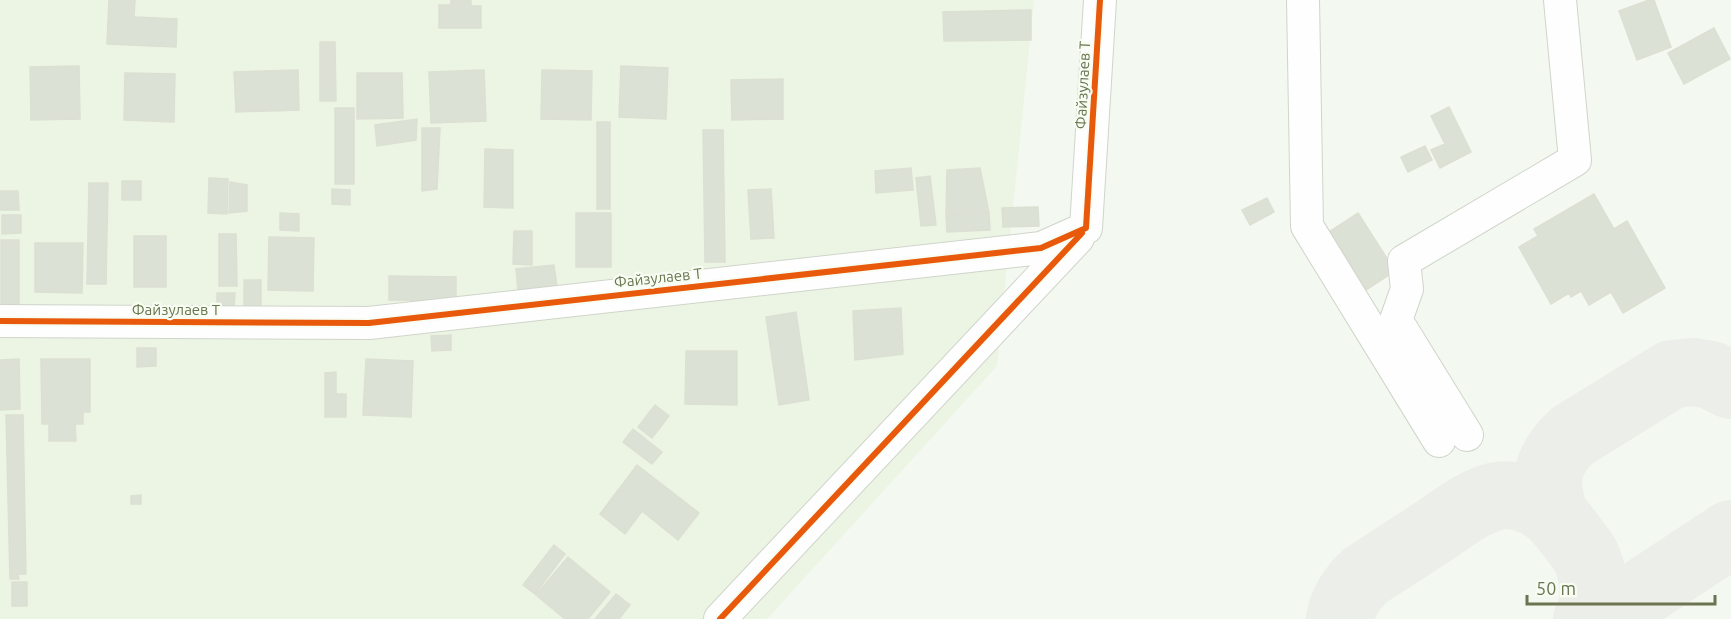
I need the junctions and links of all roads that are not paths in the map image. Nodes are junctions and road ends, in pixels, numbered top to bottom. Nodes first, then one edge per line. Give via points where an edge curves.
1 (1100, 0) edge
2 (1303, 0) edge
3 (1560, 0) edge
4 (1086, 228) junction
5 (0, 321) edge
6 (720, 619) edge

1 - 4 street, Файзулаев Т
2 - 3 street via 1307,226 1453,438 1396,320 1407,289 1404,261 1575,160
4 - 5 street, Файзулаев Т via 1041,248 369,322
4 - 6 street

